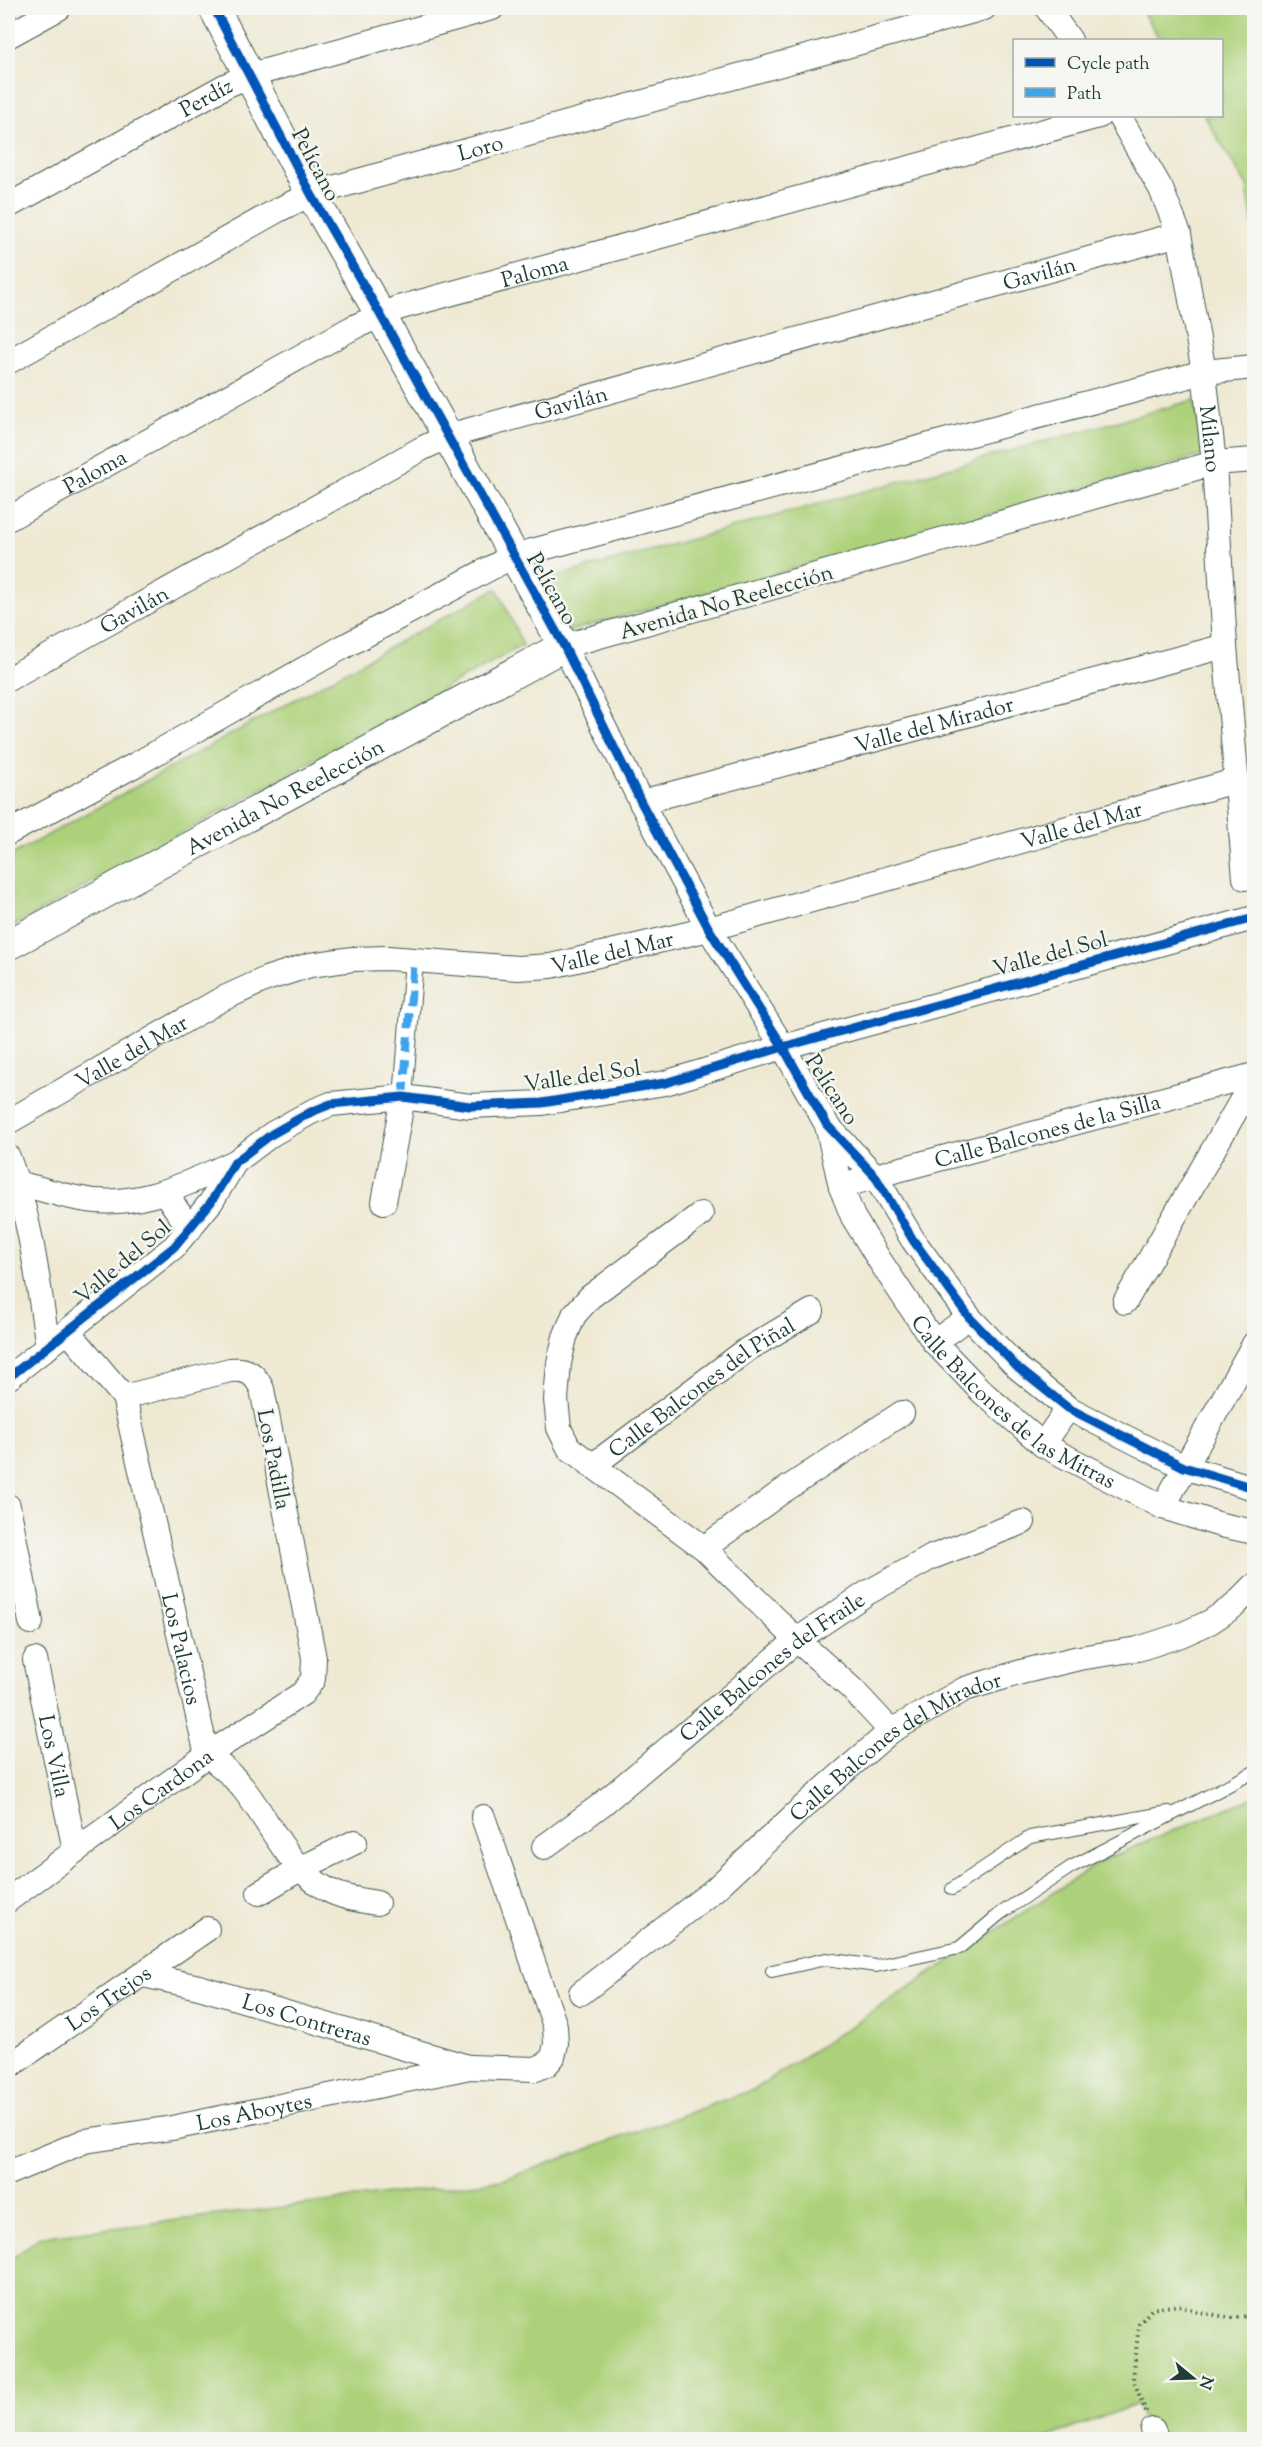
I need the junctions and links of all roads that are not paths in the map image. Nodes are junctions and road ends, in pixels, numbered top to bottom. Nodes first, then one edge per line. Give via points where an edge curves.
1 (59, 8) edge
2 (214, 8) edge
3 (492, 8) edge
4 (984, 8) edge
5 (1047, 8) edge
6 (8, 36) edge
7 (1069, 39) edge
8 (248, 76) junction
9 (1096, 117) edge
10 (1120, 117) edge
11 (311, 194) junction
12 (8, 206) edge
13 (1179, 234) junction
14 (381, 315) junction
15 (8, 362) edge
16 (1254, 367) edge
17 (1204, 372) junction
18 (448, 436) junction
19 (1254, 460) edge
20 (1214, 463) junction
21 (8, 519) edge
22 (513, 556) junction
23 (564, 646) junction
24 (1225, 646) junction
25 (8, 679) edge
26 (1238, 780) junction
27 (641, 802) junction
28 (8, 833) edge
29 (1245, 878) dead end
30 (1251, 918) edge
31 (709, 929) junction
32 (8, 945) edge
33 (414, 960) junction
34 (783, 1047) junction
35 (1254, 1077) edge
36 (403, 1097) junction
37 (8, 1122) edge
38 (827, 1125) junction
39 (8, 1156) edge
40 (235, 1162) junction
41 (875, 1176) junction
42 (18, 1183) junction
43 (841, 1188) junction
44 (165, 1193) junction
45 (384, 1202) dead end
46 (701, 1214) dead end
47 (190, 1229) junction
48 (913, 1240) junction
49 (880, 1262) junction
50 (1125, 1302) dead end
51 (812, 1311) dead end
52 (969, 1317) junction
53 (68, 1331) junction
54 (934, 1342) junction
55 (1254, 1344) edge
56 (48, 1347) junction
57 (8, 1378) edge
58 (124, 1397) junction
59 (1068, 1408) junction
60 (902, 1413) dead end
61 (1043, 1445) junction
62 (591, 1466) junction
63 (1184, 1467) junction
64 (1254, 1488) edge
65 (8, 1506) edge
66 (1163, 1507) junction
67 (1023, 1522) dead end
68 (1254, 1532) edge
69 (704, 1548) junction
70 (1254, 1586) edge
71 (31, 1622) dead end
72 (797, 1640) junction
73 (35, 1660) dead end
74 (313, 1678) joint
75 (891, 1731) junction
76 (207, 1755) junction
77 (1254, 1773) edge
78 (1182, 1810) junction
79 (483, 1817) dead end
80 (355, 1842) dead end
81 (544, 1847) dead end
82 (75, 1850) junction
83 (300, 1869) junction
84 (952, 1889) dead end
85 (260, 1893) dead end
86 (8, 1900) edge
87 (377, 1903) dead end
88 (207, 1929) dead end
89 (772, 1971) dead end
90 (143, 1975) junction
91 (581, 1993) dead end
92 (8, 2067) edge
93 (470, 2067) junction
94 (8, 2173) edge

1 - 6 street
2 - 8 street, Pelícano
3 - 8 street, Perdíz
4 - 11 street, Loro
5 - 7 street
8 - 11 street, Pelícano
8 - 12 street, Perdíz
9 - 14 street, Paloma
10 - 13 street, Milano via 1161,189
11 - 14 street, Pelícano
11 - 15 street, Loro
13 - 17 street, Milano
13 - 18 street, Gavilán
14 - 18 street, Pelícano
14 - 21 street, Paloma
16 - 17 street
17 - 20 street, Milano
17 - 22 street
18 - 22 street, Pelícano
18 - 25 street, Gavilán
19 - 20 street, Avenida No Reelección
20 - 23 street, Avenida No Reelección
20 - 24 street, Milano
22 - 23 street, Pelícano
22 - 28 street
23 - 27 street, Pelícano
23 - 32 street, Avenida No Reelección
24 - 26 street, Milano
24 - 27 street, Valle del Mirador
26 - 29 street, Milano
26 - 31 street, Valle del Mar
27 - 31 street, Pelícano
30 - 34 street, Valle del Sol
31 - 33 street, Valle del Mar via 551,966 518,968
31 - 34 street, Pelícano
33 - 36 street
33 - 37 street, Valle del Mar via 353,959 310,965 266,979 220,999
34 - 36 street, Valle del Sol via 665,1083 542,1103 470,1106
34 - 38 street, Pelícano
35 - 41 street, Calle Balcones de la Silla
35 - 50 street
36 - 40 street, Valle del Sol via 331,1104 272,1134
36 - 45 street
38 - 41 street, Pelícano
38 - 43 street, Pelícano
39 - 42 street
40 - 44 street
40 - 47 street, Valle del Sol
41 - 43 street, Calle Balcones de la Silla
41 - 48 street, Calle Balcones de las Mitras
42 - 44 street via 78,1199 109,1202
42 - 56 street via 35,1259
43 - 49 street, Calle Balcones de las Mitras
44 - 47 street
46 - 62 street via 590,1297 574,1315 559,1363 556,1400 560,1428 569,1448
47 - 53 street, Valle del Sol via 174,1247
48 - 49 street
48 - 52 street, Calle Balcones de las Mitras
49 - 54 street, Calle Balcones de las Mitras
51 - 62 street, Calle Balcones del Piñal via 748,1349
52 - 54 street
52 - 59 street, Calle Balcones de las Mitras via 1018,1368
53 - 56 street, Valle del Sol
53 - 58 street, Los Palacios
54 - 61 street, Calle Balcones de las Mitras via 981,1391
55 - 63 street
56 - 57 street, Valle del Sol
58 - 74 street, Los Padilla via 230,1370 241,1369 256,1378 262,1389 314,1658
58 - 76 street, Los Palacios
59 - 61 street
59 - 63 street, Calle Balcones de las Mitras
60 - 69 street via 780,1492
61 - 66 street, Calle Balcones de las Mitras
62 - 69 street
63 - 64 street, Calle Balcones de las Mitras
63 - 66 street
65 - 71 street
66 - 68 street, Calle Balcones de las Mitras
67 - 72 street, Calle Balcones del Fraile via 932,1557 867,1593
69 - 72 street
70 - 75 street, Calle Balcones del Mirador via 1210,1622 1181,1635 1138,1649 1079,1658 965,1689
72 - 75 street via 852,1689
72 - 81 street, Calle Balcones del Fraile via 601,1806
73 - 82 street, Los Villa
74 - 76 street, Los Cardona via 303,1693
75 - 91 street, Calle Balcones del Mirador via 714,1890
76 - 82 street, Los Cardona
76 - 83 street via 243,1788
77 - 78 lane
78 - 84 lane via 1030,1837
78 - 89 lane via 1071,1866 1001,1913 959,1948 876,1966 826,1959
79 - 93 street, Los Aboytes via 555,2026 556,2044 553,2057 536,2070
80 - 83 street
82 - 86 street, Los Cardona
83 - 85 street
83 - 87 street via 330,1891
88 - 90 street, Los Trejos
90 - 92 street, Los Trejos
90 - 93 street, Los Contreras via 199,1987
93 - 94 street, Los Aboytes via 172,2128 86,2141

